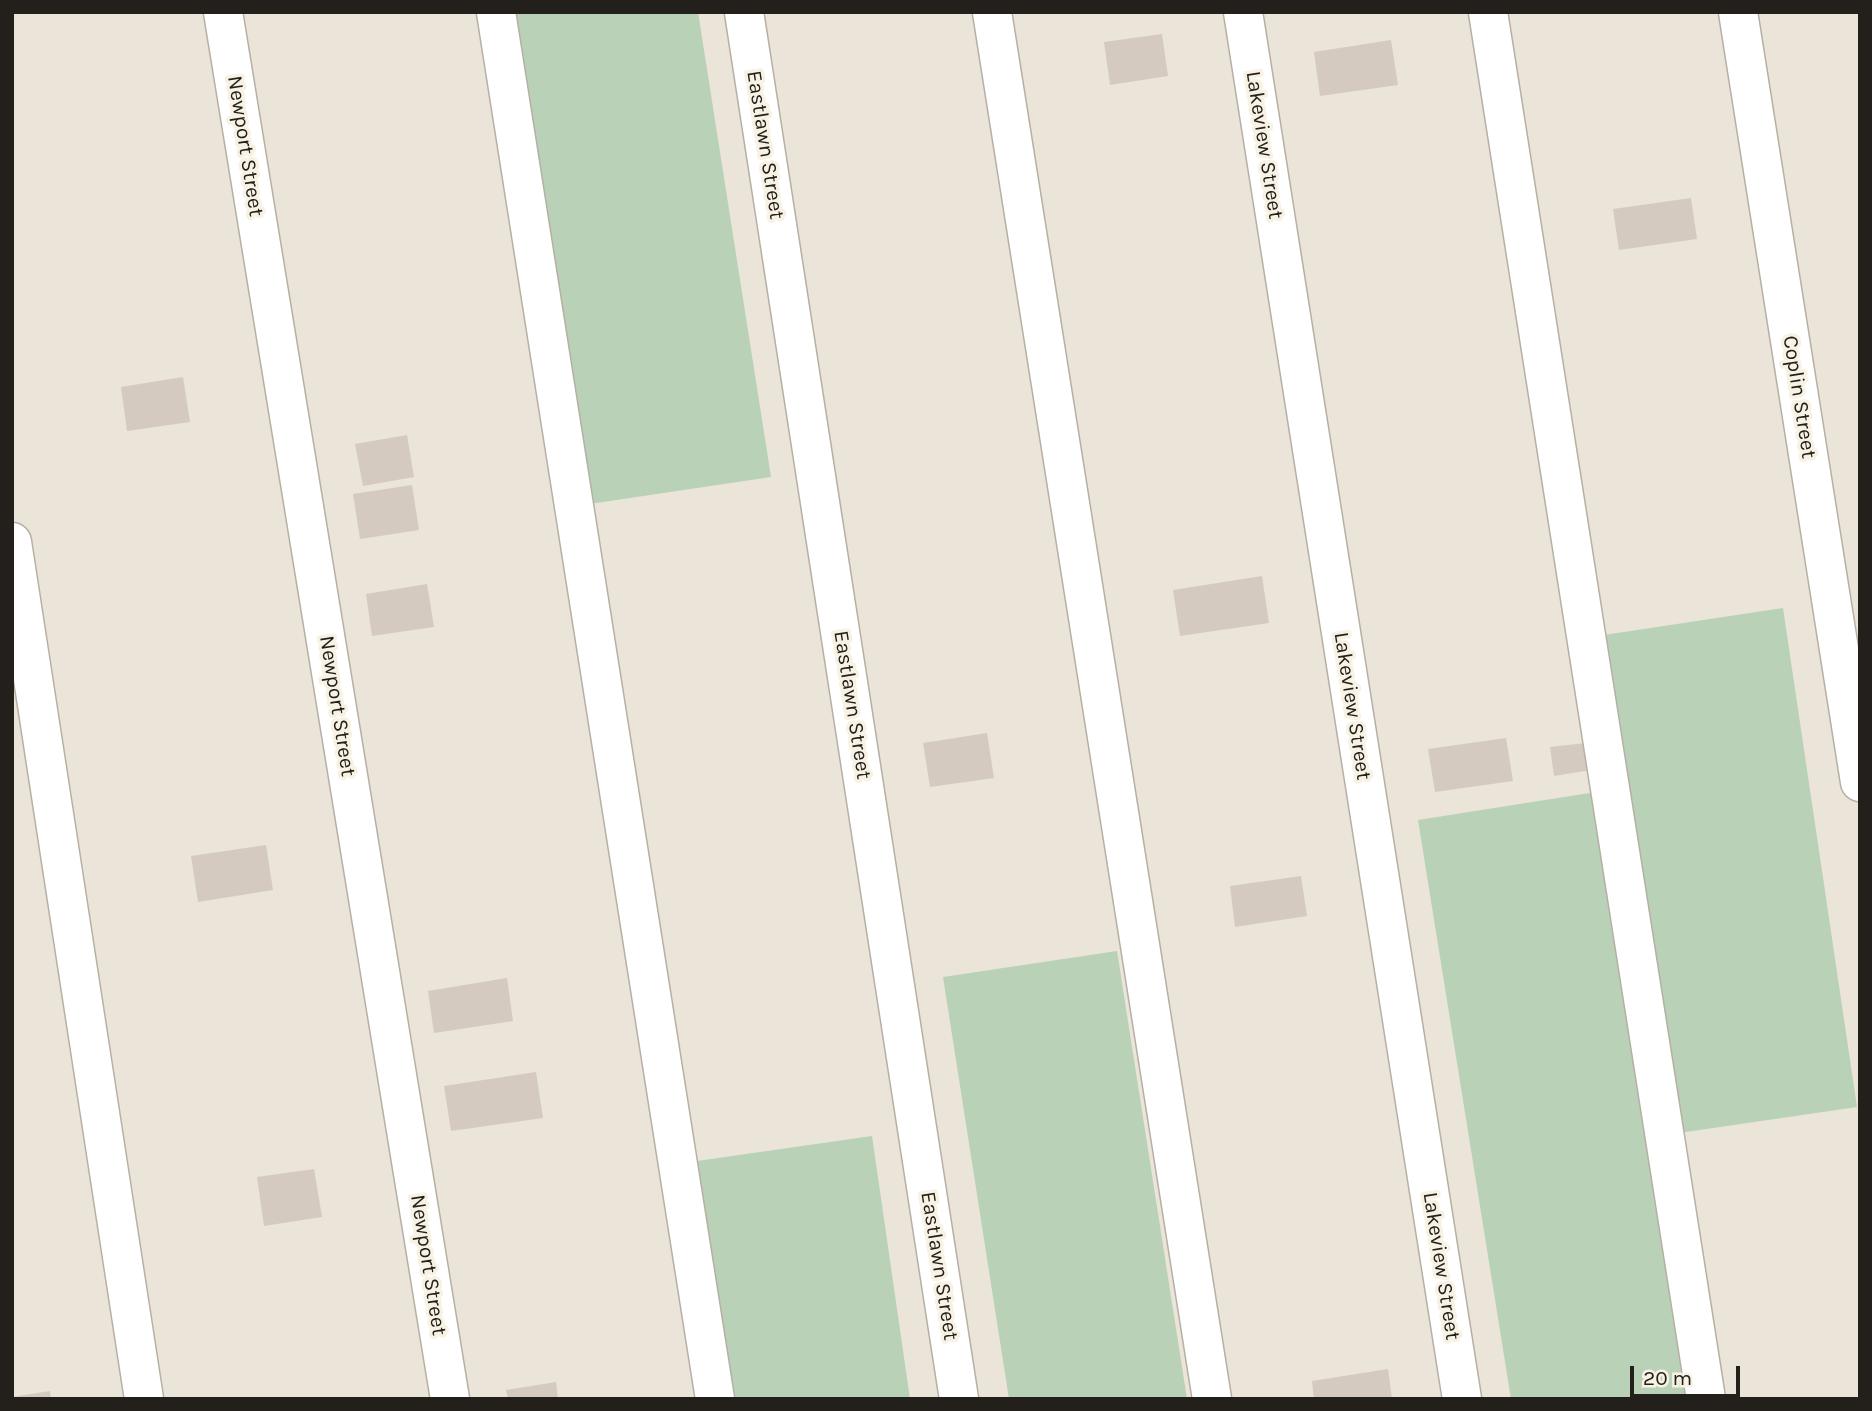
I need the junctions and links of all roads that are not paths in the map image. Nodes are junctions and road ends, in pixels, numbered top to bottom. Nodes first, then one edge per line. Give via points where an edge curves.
1 (223, 12) edge
2 (496, 12) edge
3 (744, 12) edge
4 (992, 12) edge
5 (1243, 12) edge
6 (1489, 12) edge
7 (1738, 12) edge
8 (12, 542) edge
9 (1860, 782) edge
10 (144, 1399) edge
11 (450, 1399) edge
12 (715, 1399) edge
13 (959, 1399) edge
14 (1212, 1399) edge
15 (1462, 1399) edge
16 (1706, 1399) edge

1 - 11 street, Newport Street
2 - 12 street
3 - 13 street, Eastlawn Street
4 - 14 street
5 - 15 street, Lakeview Street
6 - 16 street
7 - 9 street, Coplin Street
8 - 10 street

